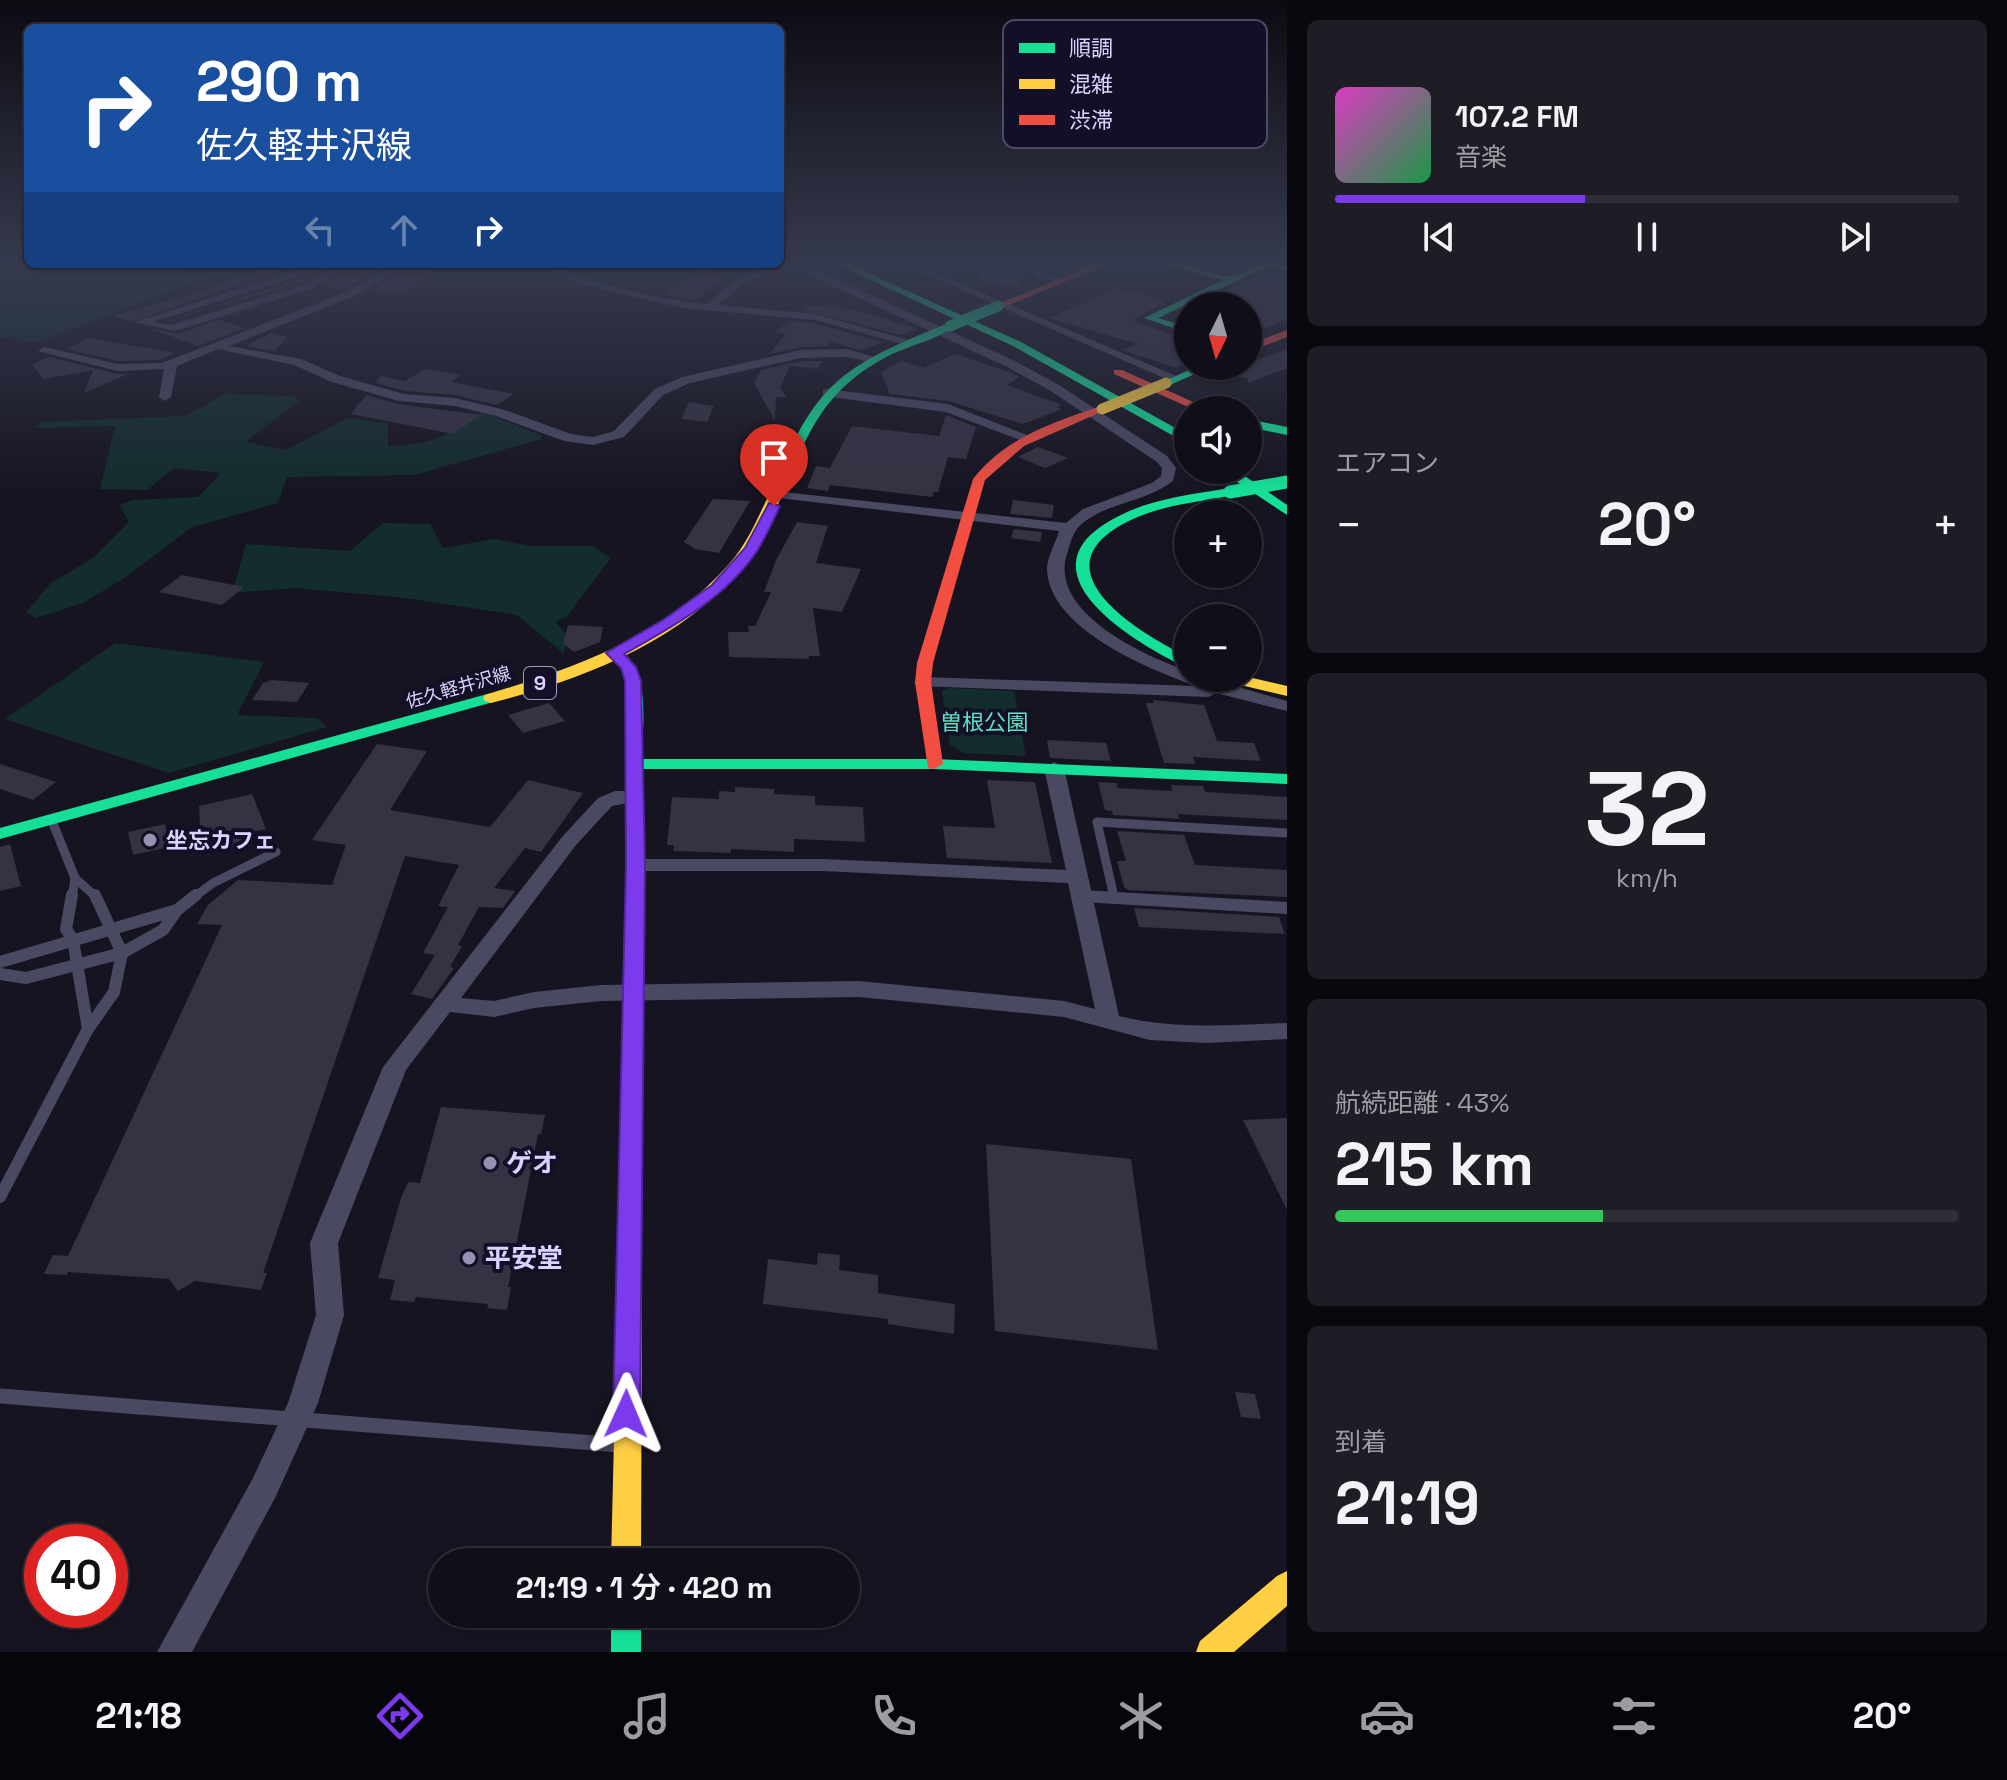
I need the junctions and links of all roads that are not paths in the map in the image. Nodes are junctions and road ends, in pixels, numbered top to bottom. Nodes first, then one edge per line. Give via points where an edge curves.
1 (231, 340) edge
2 (903, 340) edge
3 (915, 340) edge
4 (969, 340) edge
5 (1009, 340) edge
6 (1030, 340) edge
7 (1049, 340) edge
8 (1079, 340) edge
9 (165, 341) dead end
10 (910, 342) junction
11 (223, 343) junction
12 (205, 349) junction
13 (44, 351) dead end
14 (875, 359) junction
15 (171, 363) junction
16 (1174, 380) edge
17 (1171, 381) junction
18 (827, 393) junction
19 (1174, 396) edge
20 (165, 397) dead end
21 (1097, 411) junction
22 (1174, 417) edge
23 (1262, 426) edge
24 (1287, 431) edge
25 (1174, 433) edge
26 (1030, 439) junction
27 (1262, 471) edge
28 (1247, 484) edge
29 (1256, 484) edge
30 (1287, 487) edge
31 (779, 494) junction
32 (1235, 496) junction
33 (1287, 504) edge
34 (1287, 511) edge
35 (966, 516) junction
36 (1069, 528) junction
37 (1109, 549) dead end
38 (1104, 575) dead end
39 (1174, 640) edge
40 (614, 653) junction
41 (1174, 656) edge
42 (1174, 672) edge
43 (923, 682) junction
44 (1174, 685) edge
45 (1262, 689) edge
46 (1287, 691) edge
47 (1246, 692) edge
48 (1287, 706) edge
49 (634, 764) junction
50 (934, 764) junction
51 (1054, 768) junction
52 (1287, 779) edge
53 (633, 797) junction
54 (52, 821) junction
55 (1287, 833) edge
56 (0, 834) edge
57 (276, 852) dead end
58 (635, 865) junction
59 (75, 878) junction
60 (1079, 887) junction
61 (1114, 898) junction
62 (1287, 908) edge
63 (177, 910) junction
64 (111, 929) junction
65 (73, 940) junction
66 (122, 953) junction
67 (0, 962) edge
68 (78, 967) junction
69 (0, 974) edge
70 (633, 992) junction
71 (445, 1004) junction
72 (1108, 1018) junction
73 (88, 1029) junction
74 (1287, 1031) edge
75 (0, 1197) edge
76 (0, 1396) edge
77 (297, 1420) junction
78 (626, 1446) junction
79 (626, 1548) edge
80 (1287, 1586) edge
81 (626, 1628) edge
82 (174, 1652) edge
83 (626, 1652) edge
84 (1211, 1652) edge

1 - 11 street
2 - 10 street
3 - 10 main road, 佐久軽井沢線 / 9
4 - 21 street
5 - 25 main road
6 - 22 main road
7 - 19 main road
8 - 17 street
9 - 12 street
10 - 14 main road, 佐久軽井沢線 / 9
11 - 12 street
11 - 14 street via 228,351 297,362 365,388 403,398 455,402 593,441 619,434 659,392 686,380 815,352
12 - 15 street
13 - 15 street via 124,369
14 - 18 main road, 佐久軽井沢線 / 9
15 - 20 street
16 - 17 main road
17 - 21 main road, bridge
18 - 26 street via 948,408
18 - 31 main road, 佐久軽井沢線 / 9 via 802,428
21 - 26 main road
21 - 36 street via 1162,459 1168,478 1160,487 1116,501
23 - 24 main road
26 - 35 main road via 986,466
27 - 30 main road
28 - 34 main road
29 - 33 main road
30 - 32 main road
31 - 35 street
31 - 40 main road, 佐久軽井沢線 / 9 via 751,550 717,588
32 - 37 main road via 1154,520
32 - 41 main road via 1132,515 1093,539 1082,561 1086,585 1103,611 1138,639
35 - 36 street
35 - 43 main road
36 - 42 street via 1056,553 1059,592 1113,643
38 - 39 main road via 1127,612
40 - 49 main road via 633,681
40 - 54 main road, 佐久軽井沢線 / 9 via 520,690
43 - 44 street
43 - 50 main road
45 - 46 main road
47 - 48 street
49 - 50 main road
49 - 53 main road
50 - 51 main road
51 - 52 main road
51 - 60 street
53 - 58 main road
53 - 71 street via 615,797 597,810
54 - 56 main road, 佐久軽井沢線 / 9
54 - 59 lane
55 - 61 lane via 1097,822
57 - 63 lane via 213,883
58 - 60 street via 823,865
58 - 70 main road
59 - 64 lane via 93,891
59 - 65 lane via 66,929
60 - 61 lane
60 - 72 street
61 - 62 lane
63 - 64 lane
63 - 66 lane via 163,930
64 - 65 lane
64 - 66 lane
65 - 67 lane
65 - 68 lane
66 - 68 lane
66 - 73 lane via 114,992
68 - 69 lane via 26,978
68 - 73 lane
70 - 71 street via 561,996 494,1009
70 - 72 street via 859,989
70 - 78 main road
71 - 77 street via 395,1067 324,1243 322,1263 333,1296 330,1316
72 - 74 street via 1150,1032
73 - 75 lane
76 - 77 lane
77 - 78 lane
77 - 82 street
78 - 79 main road
80 - 84 main road
81 - 83 main road

